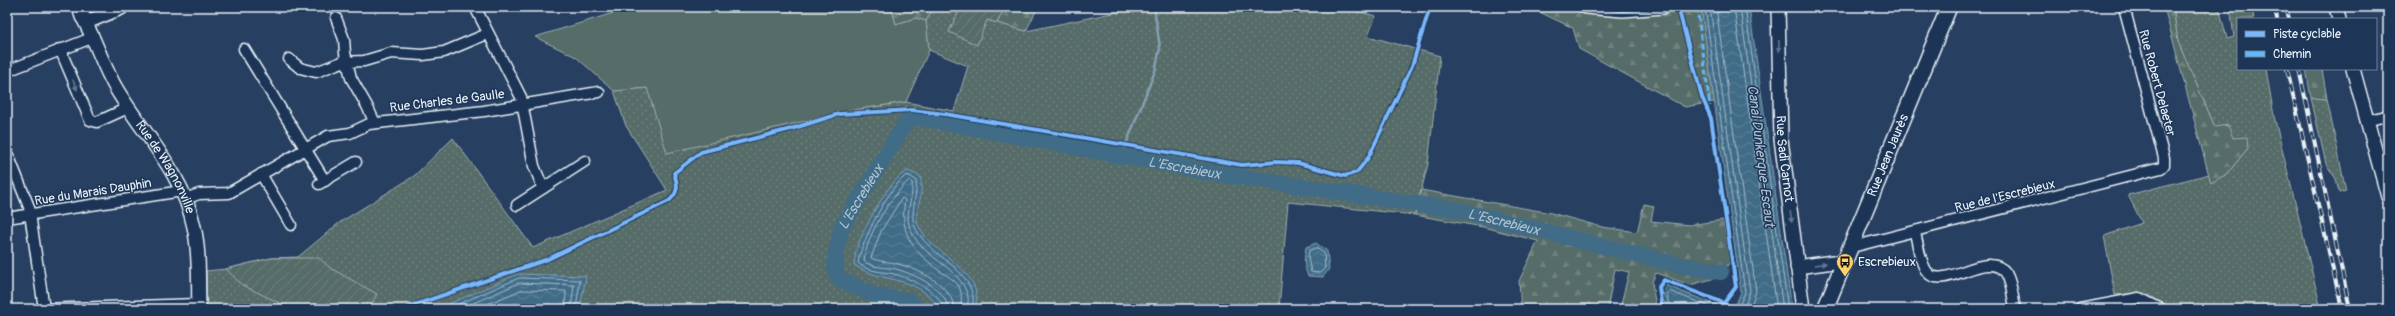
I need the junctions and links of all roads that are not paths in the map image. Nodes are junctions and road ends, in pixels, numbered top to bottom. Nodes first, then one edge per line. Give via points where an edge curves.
1 (123, 7) edge
2 (475, 7) edge
3 (1586, 7) edge
4 (1663, 7) edge
5 (1778, 7) edge
6 (1949, 7) edge
7 (2124, 7) edge
8 (2336, 7) edge
9 (88, 12) edge
10 (336, 18) dead end
11 (2339, 18) edge
12 (487, 34) junction
13 (94, 37) junction
14 (60, 49) junction
15 (244, 49) dead end
16 (289, 59) dead end
17 (348, 62) junction
18 (2353, 70) edge
19 (7, 71) edge
20 (599, 92) dead end
21 (524, 104) junction
22 (128, 108) junction
23 (2388, 114) edge
24 (2367, 121) junction
25 (374, 123) junction
26 (306, 148) junction
27 (7, 152) edge
28 (585, 161) dead end
29 (356, 162) dead end
30 (2164, 165) joint
31 (261, 174) junction
32 (2386, 180) edge
33 (543, 188) junction
34 (184, 195) junction
35 (2388, 197) edge
36 (517, 205) dead end
37 (30, 215) junction
38 (7, 218) edge
39 (291, 226) dead end
40 (1915, 233) junction
41 (1852, 247) junction
42 (1844, 265) junction
43 (1797, 267) junction
44 (1826, 306) edge
45 (199, 307) edge
46 (42, 309) edge
47 (1803, 309) edge
48 (2015, 309) edge
49 (2080, 309) edge
50 (2161, 309) edge

1 - 9 street
2 - 12 street, Rue Charles de Gaulle
3 - 4 street via 1628,10
5 -> 43 street, Rue Sadi Carnot via 1781,139
6 - 41 main road, Rue Jean Jaurès
7 - 30 street, Rue Robert Delaeter
8 - 11 street
9 - 13 street, Rue de Wagnonville
10 - 17 street, Rue Charles de Gaulle via 343,34
12 - 17 street via 444,52 423,55 391,53 364,61
12 - 21 street, Rue Charles de Gaulle via 515,82
13 - 14 street
13 - 22 street, Rue de Wagnonville via 111,79
14 - 19 street
14 -> 22 street via 90,120 97,122
15 - 26 street
16 - 17 street via 300,68 316,72
17 - 25 street, Rue Charles de Gaulle via 353,82 368,106
18 - 24 street
20 - 21 street, Rue Charles de Gaulle
21 - 25 street, Rue Charles de Gaulle
21 - 33 street, Rue Charles de Gaulle via 534,166
22 - 34 street, Rue de Wagnonville via 166,161
23 - 24 street
24 - 32 street
25 - 26 street, Rue Charles de Gaulle via 350,133 330,135
26 - 29 street via 322,182
26 - 31 street, Rue Charles de Gaulle
27 - 37 street via 28,202
28 - 33 street
30 - 40 street, Rue de l'Escrebieux via 2157,171
31 - 34 street, Rue du Marais Dauphin via 226,194
31 - 39 street
32 - 35 street
33 - 36 street
34 - 37 street, Rue du Marais Dauphin
34 - 45 street, Rue de Wagnonville via 195,235
37 - 38 street, Rue du Marais Dauphin
37 - 46 street
40 - 41 street, Rue de l'Escrebieux
40 - 48 street via 1930,275 1940,278 1982,266 1995,266 2003,270 2008,277
41 - 42 main road, Rue Jean Jaurès
43 -> 42 street via 1833,262
42 - 44 main road, Rue Jean Jaurès
43 - 47 street, Rue Sadi Carnot
45 - 46 street
49 - 50 street via 2139,298

